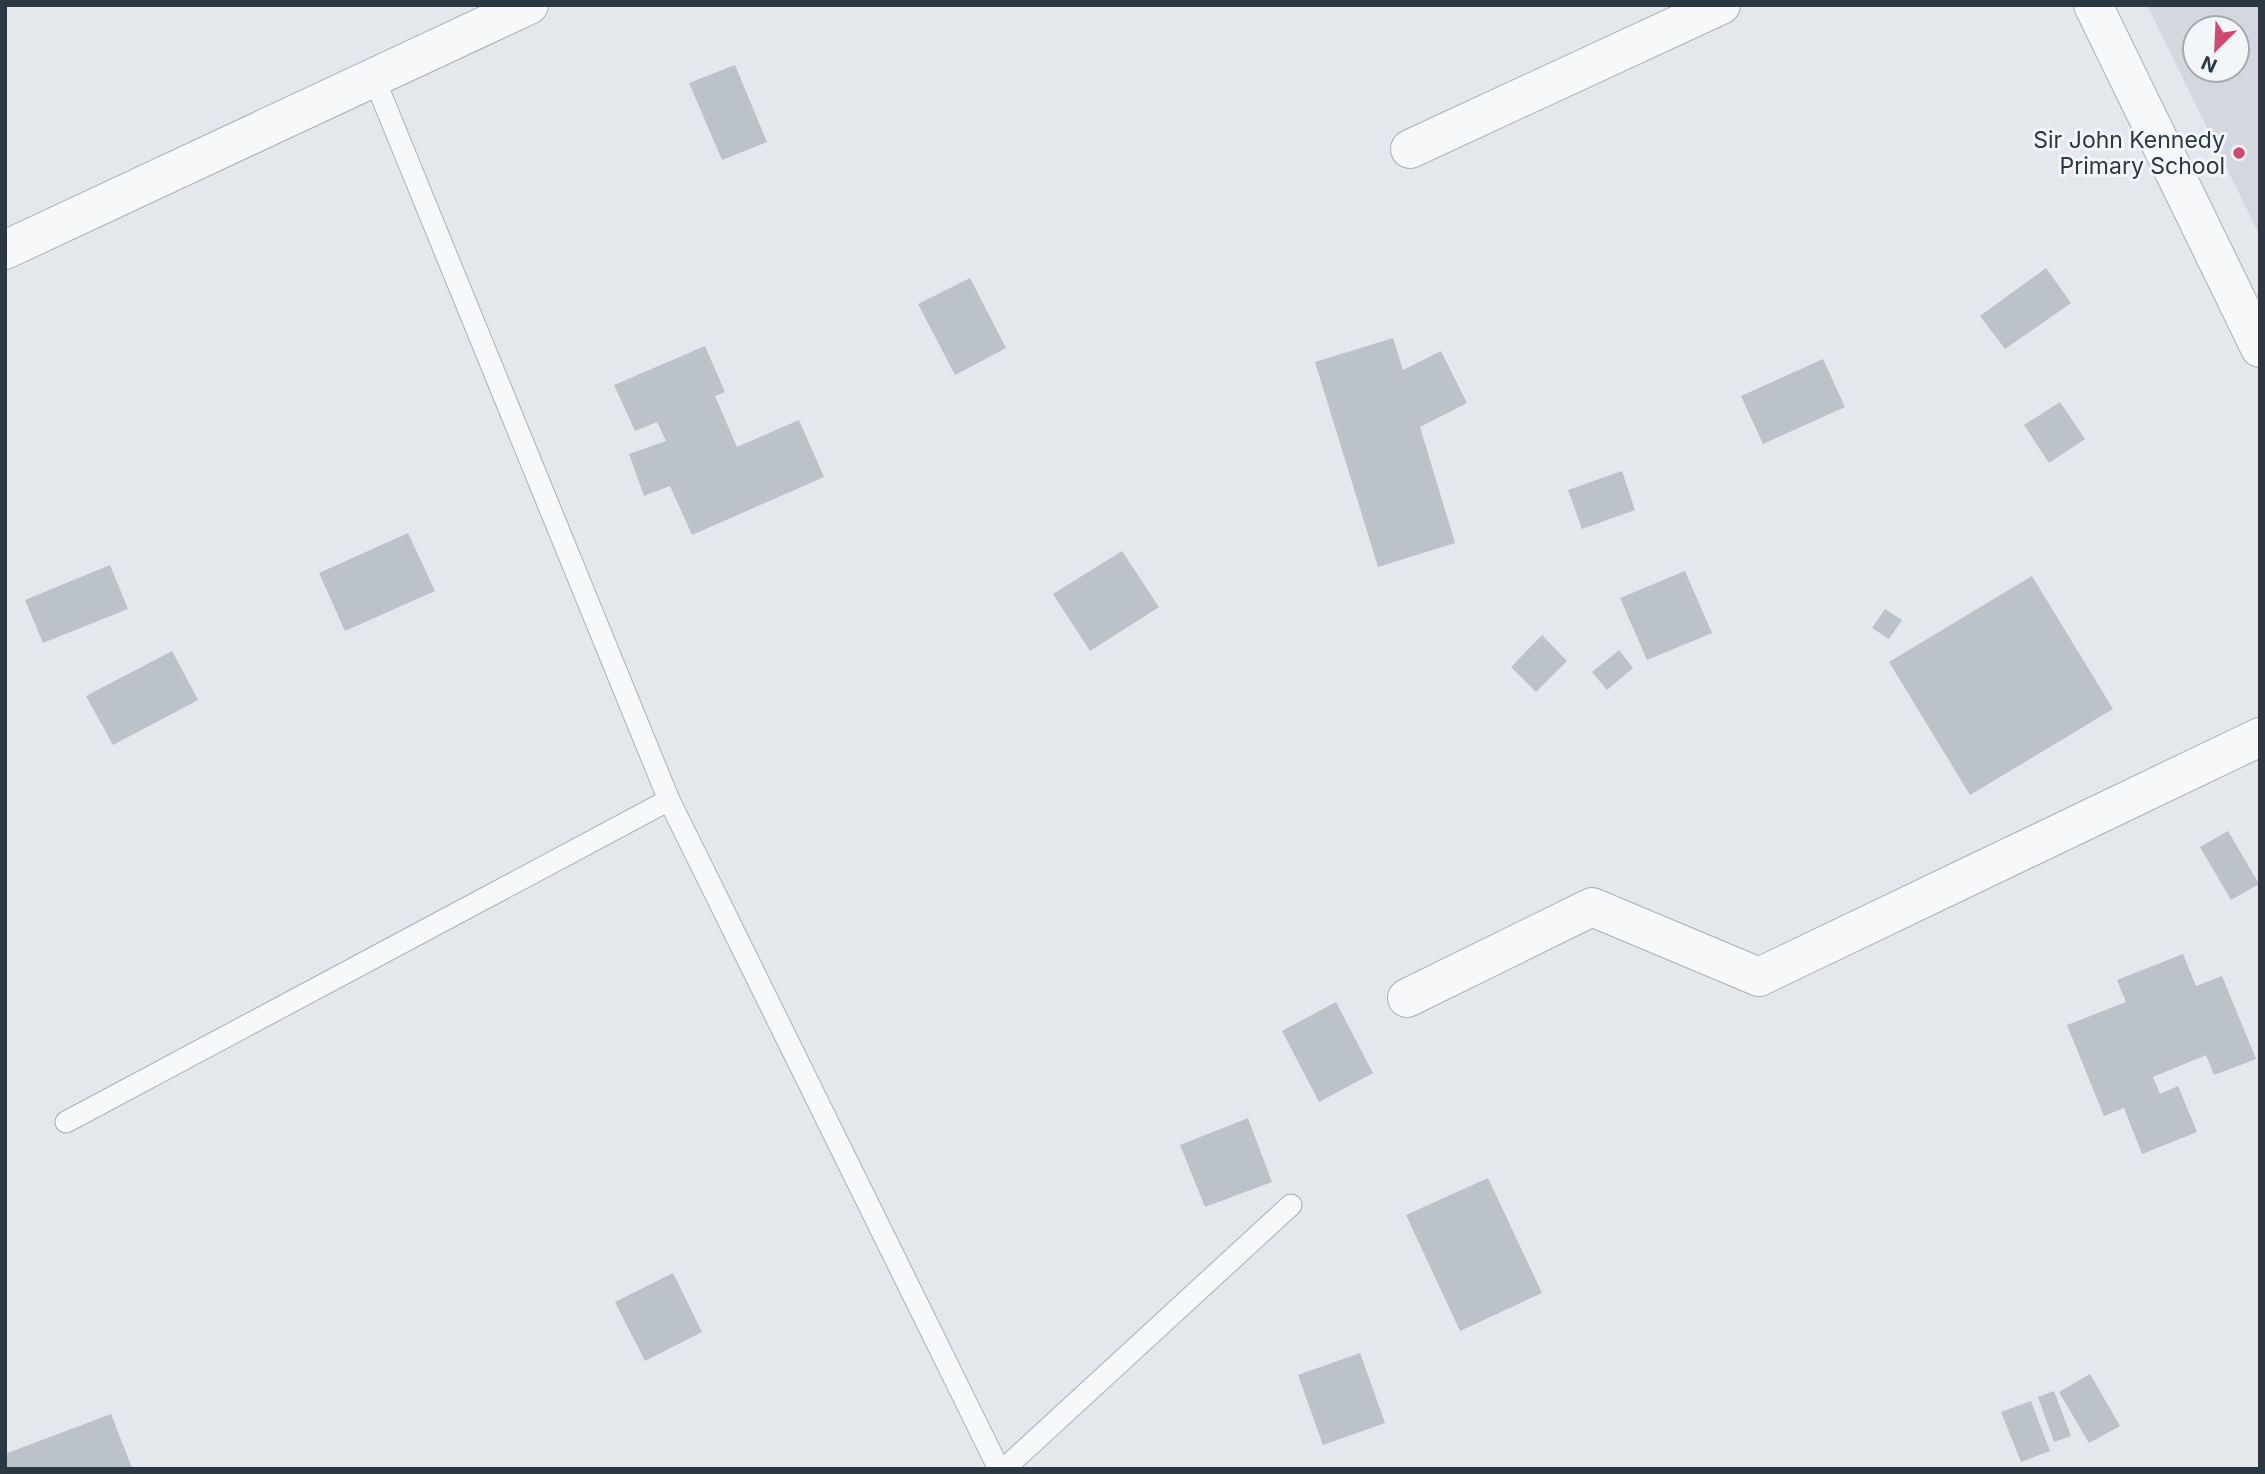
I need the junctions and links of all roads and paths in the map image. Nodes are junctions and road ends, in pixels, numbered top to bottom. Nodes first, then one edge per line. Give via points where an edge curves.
1 (530, 5) edge
2 (1721, 5) edge
3 (2092, 5) edge
4 (374, 78) junction
5 (1410, 149) dead end
6 (5, 250) edge
7 (2260, 348) edge
8 (2260, 737) edge
9 (669, 800) junction
10 (1407, 998) dead end
11 (66, 1122) dead end
12 (1291, 1205) dead end
13 (999, 1469) edge
14 (1004, 1469) edge

1 - 4 street
2 - 5 street
3 - 7 street
4 - 6 street
4 - 9 lane
8 - 10 street via 1759,977 1592,907
9 - 11 lane
9 - 13 lane
12 - 14 lane

